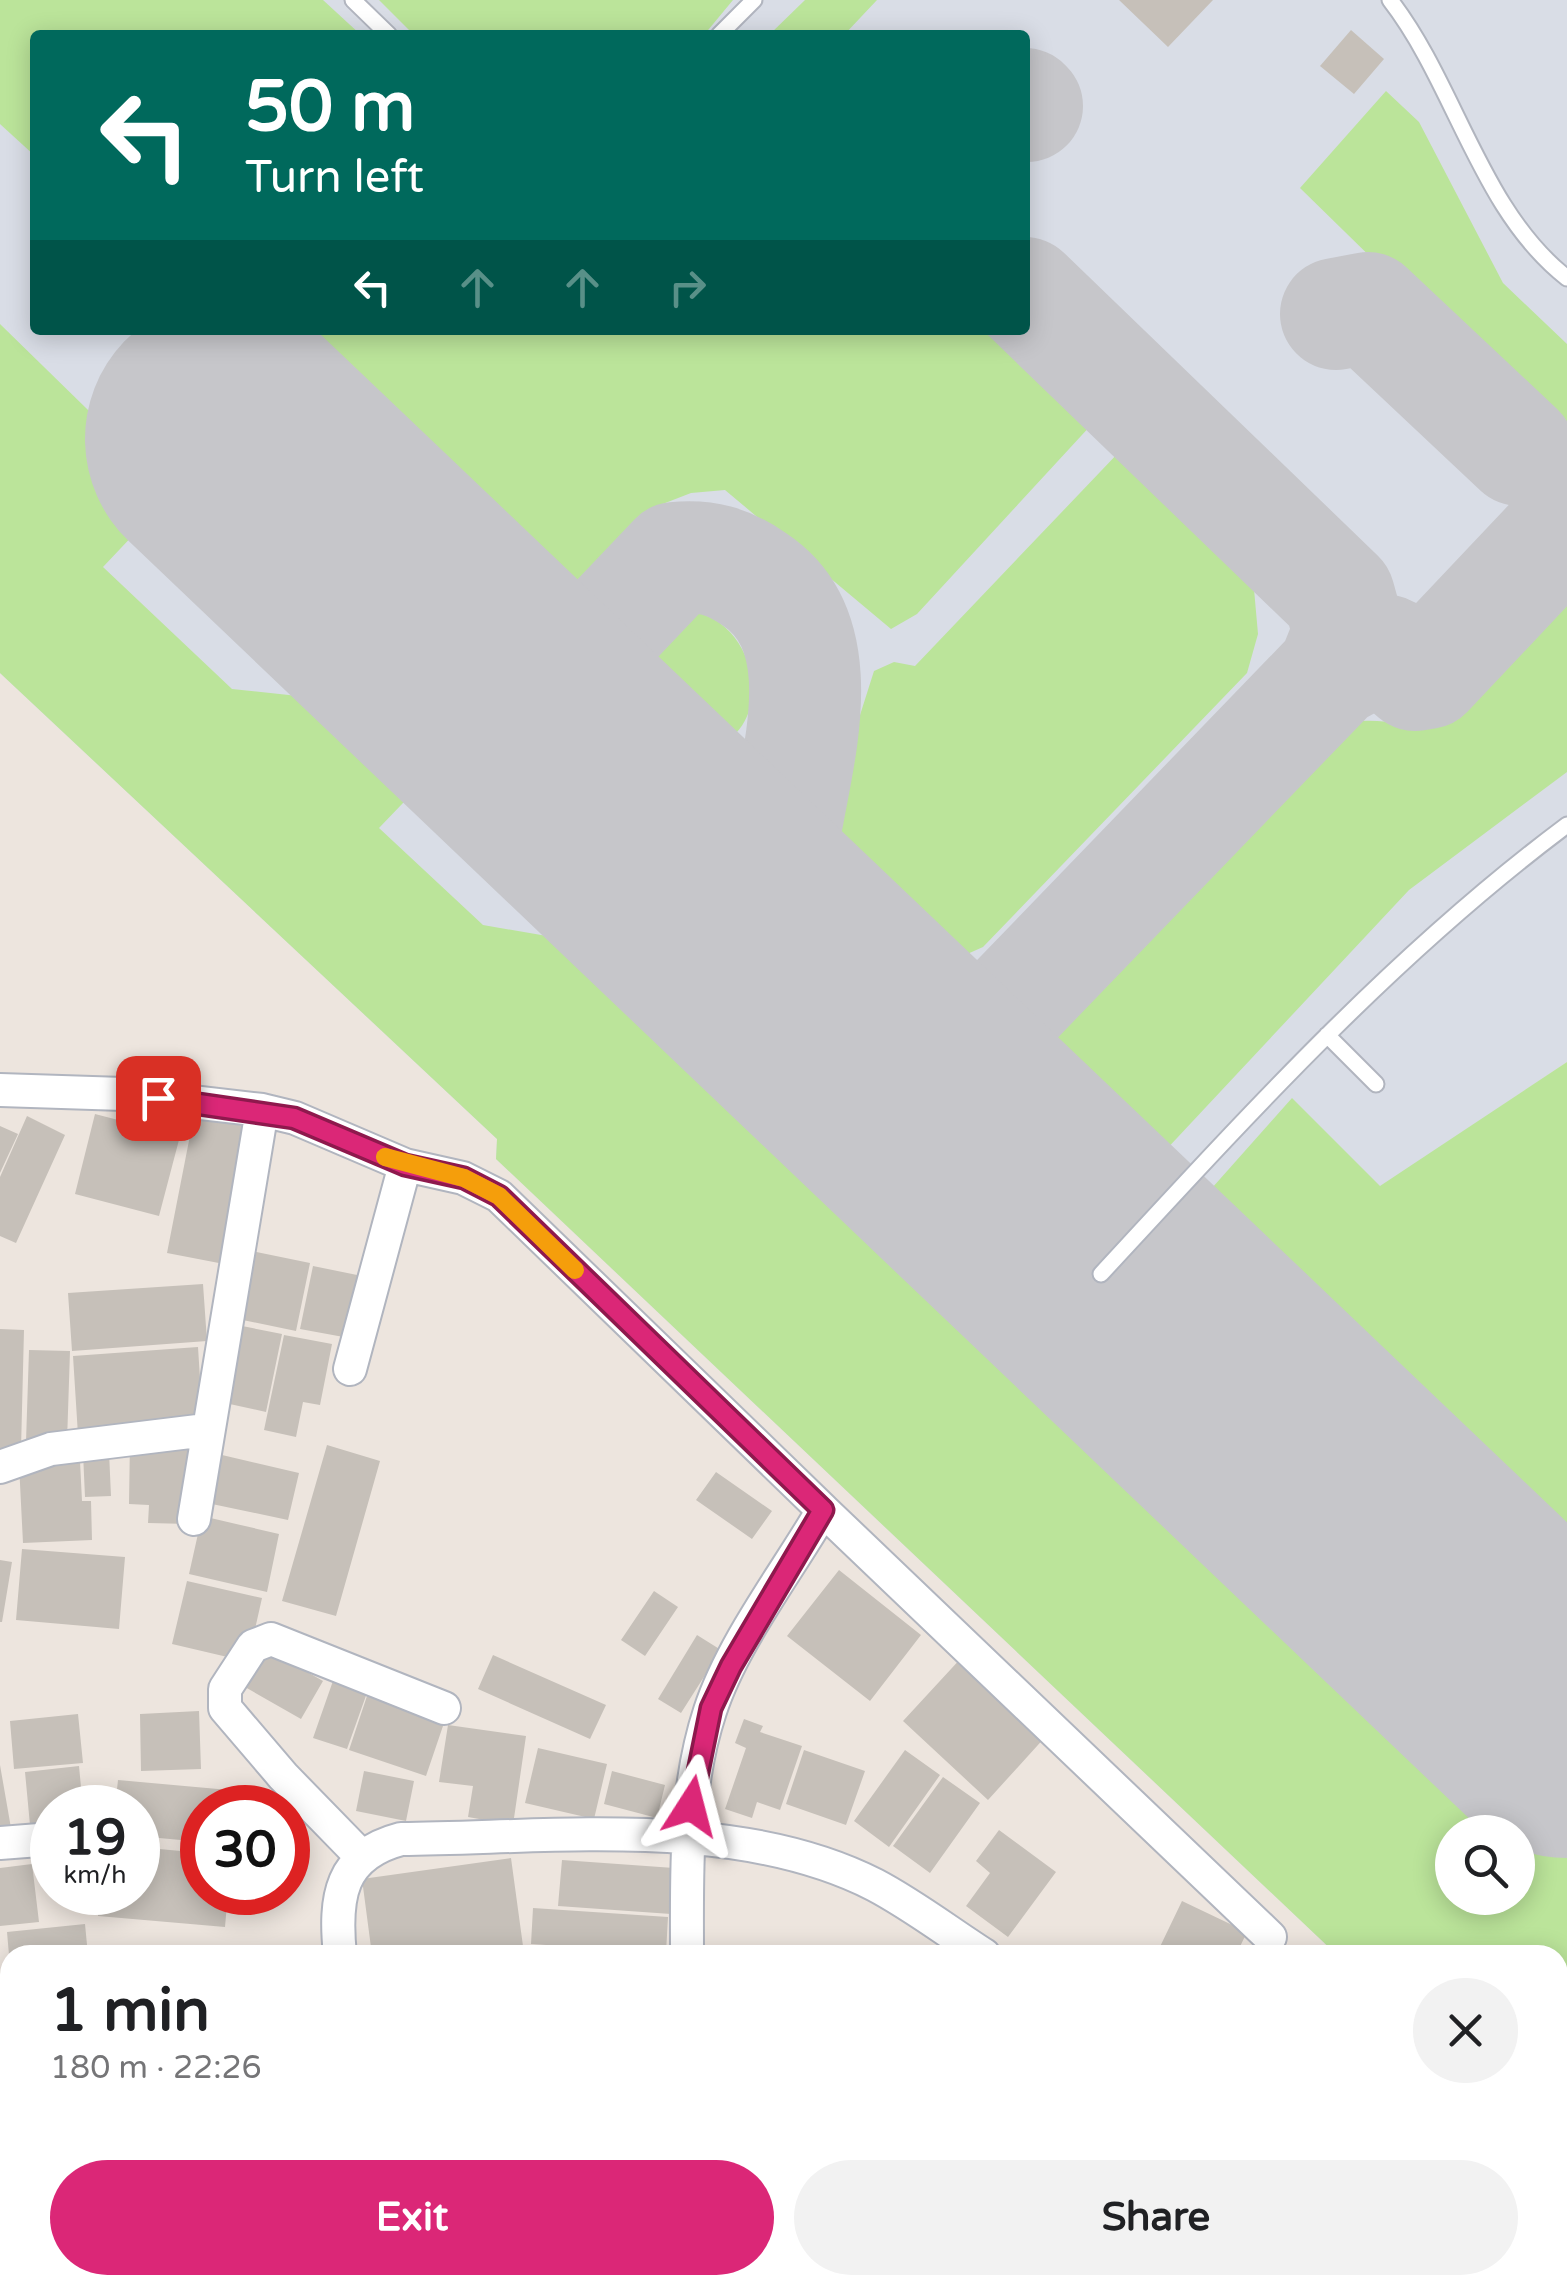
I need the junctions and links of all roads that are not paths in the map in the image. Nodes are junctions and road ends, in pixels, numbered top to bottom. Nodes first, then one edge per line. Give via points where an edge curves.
1 (353, 0) edge
2 (754, 0) edge
3 (1390, 0) edge
4 (384, 30) edge
5 (724, 30) edge
6 (1567, 278) edge
7 (1567, 825) edge
8 (1327, 1035) junction
9 (1376, 1084) dead end
10 (0, 1090) edge
11 (262, 1110) junction
12 (405, 1165) junction
13 (1100, 1274) dead end
14 (350, 1369) dead end
15 (206, 1430) junction
16 (0, 1466) edge
17 (823, 1510) junction
18 (194, 1519) dead end
19 (444, 1708) dead end
20 (687, 1837) junction
21 (30, 1840) edge
22 (0, 1843) edge
23 (360, 1856) junction
24 (1270, 1937) dead end
25 (339, 1945) edge
26 (687, 1945) edge
27 (968, 1945) edge

1 - 4 lane
2 - 5 lane
3 - 6 lane via 1421,40 1506,205
7 - 8 lane via 1440,926
8 - 9 lane
8 - 13 lane
10 - 11 street via 123,1094
11 - 12 street
11 - 15 street
12 - 14 street
12 - 17 street via 464,1178 499,1196
15 - 16 street via 51,1449
15 - 18 street
17 - 20 street via 711,1708
17 - 24 street
19 - 23 street via 271,1639 253,1646 224,1689 226,1708
20 - 23 street via 401,1839
20 - 26 street
20 - 27 street via 763,1847 874,1885
21 - 22 street
23 - 25 street via 341,1897

